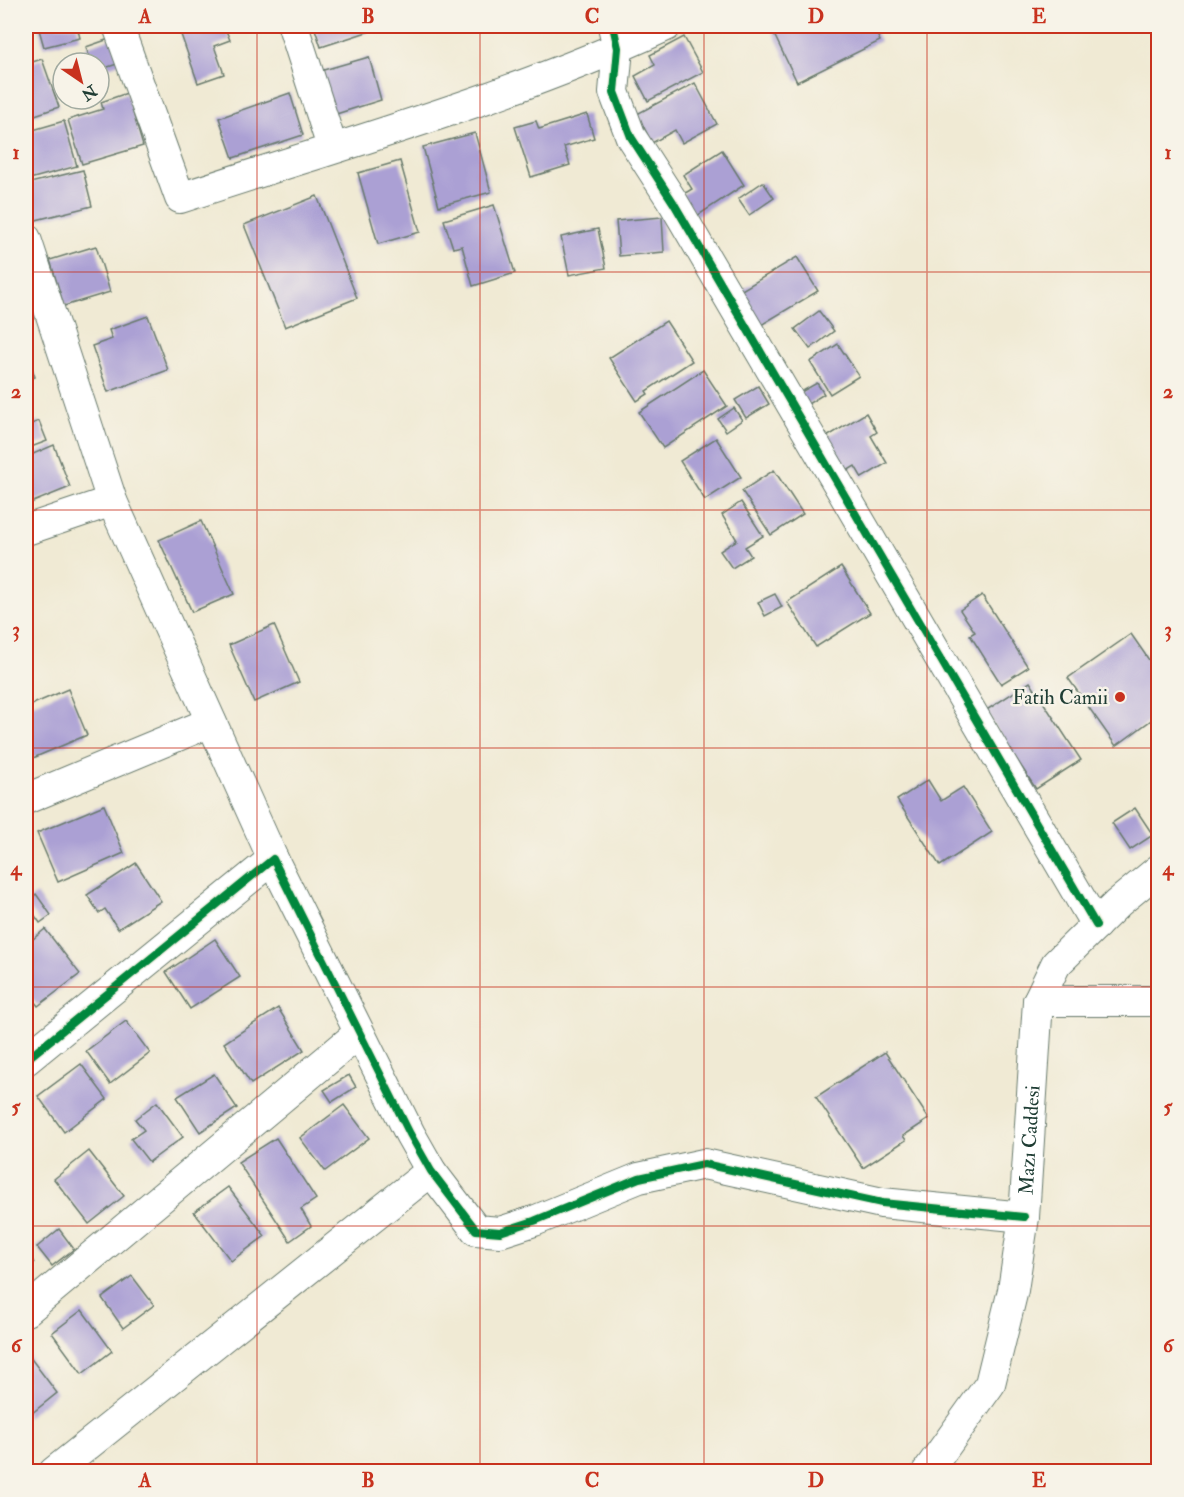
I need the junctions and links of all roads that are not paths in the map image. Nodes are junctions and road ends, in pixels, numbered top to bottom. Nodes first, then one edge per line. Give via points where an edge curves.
1 (118, 26) edge
2 (293, 26) edge
3 (666, 26) edge
4 (616, 37) edge
5 (332, 147) junction
6 (26, 239) edge
7 (112, 501) junction
8 (26, 530) edge
9 (211, 722) junction
10 (26, 799) edge
11 (273, 859) junction
12 (1158, 870) edge
13 (1096, 925) junction
14 (1038, 1001) junction
15 (1158, 1001) edge
16 (358, 1035) junction
17 (26, 1060) edge
18 (431, 1171) junction
19 (1024, 1217) junction
20 (26, 1311) edge
21 (54, 1472) edge
22 (927, 1472) edge

1 - 5 street via 180,198
2 - 5 street
3 - 4 street
4 - 5 street via 456,108
4 - 13 street via 614,92 631,137 673,202
6 - 7 street
7 - 8 street
7 - 9 street
9 - 10 street
9 - 11 street
11 - 16 street
11 - 17 street
12 - 13 street, Mazı Caddesi
13 - 14 street, Mazı Caddesi via 1056,964
14 - 15 street
14 - 19 street, Mazı Caddesi
16 - 18 street
16 - 20 street
18 - 19 street via 476,1230 500,1232 639,1178 704,1164 882,1203
18 - 21 street
19 - 22 street, Mazı Caddesi via 1013,1290 990,1384

